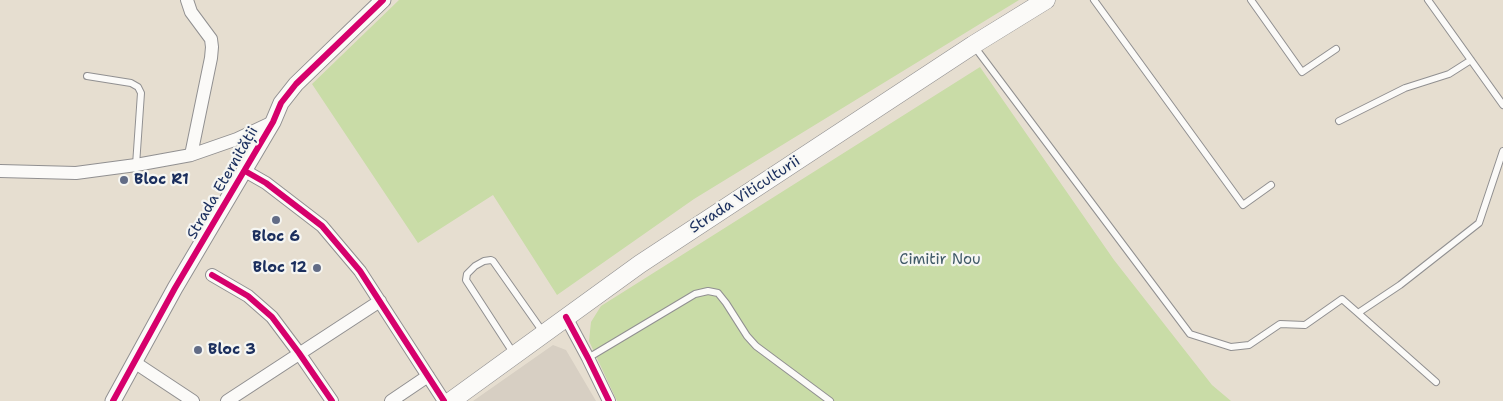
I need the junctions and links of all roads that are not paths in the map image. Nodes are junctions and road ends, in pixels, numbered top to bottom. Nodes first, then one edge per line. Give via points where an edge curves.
1 (187, 0) edge
2 (383, 0) edge
3 (1046, 0) edge
4 (1094, 0) edge
5 (1251, 0) edge
6 (1428, 0) edge
7 (974, 45) junction
8 (1336, 49) dead end
9 (1471, 60) junction
10 (87, 76) dead end
11 (1503, 105) edge
12 (1339, 121) dead end
13 (272, 122) junction
14 (1503, 151) edge
15 (191, 155) junction
16 (136, 165) junction
17 (0, 171) edge
18 (245, 171) junction
19 (1271, 185) dead end
20 (212, 275) dead end
21 (380, 301) junction
22 (1358, 313) junction
23 (566, 317) junction
24 (544, 333) junction
25 (299, 353) junction
26 (514, 355) junction
27 (588, 358) junction
28 (134, 362) junction
29 (428, 376) junction
30 (1436, 382) dead end
31 (112, 401) edge
32 (192, 401) edge
33 (227, 401) edge
34 (332, 401) edge
35 (391, 401) edge
36 (444, 401) edge
37 (451, 401) edge
38 (609, 401) edge
39 (830, 401) edge

1 - 15 street via 191,12 211,39 212,47
2 - 13 street, Strada Eternității via 296,84 281,103
3 - 7 main road, Strada Viticulturii
4 - 19 lane via 1243,205
5 - 8 lane via 1302,72
6 - 9 lane
7 - 22 lane via 1190,334 1231,347 1249,345 1280,324 1305,326 1342,299
7 - 23 main road, Strada Viticulturii via 640,264
9 - 11 lane
9 - 12 lane via 1449,74 1405,88
10 - 16 lane via 138,87 141,94
13 - 15 street via 237,139
13 - 18 street, Strada Eternității
14 - 22 lane via 1479,223 1400,285
15 - 16 street
16 - 17 street via 76,173
18 - 21 street via 322,226 360,271
18 - 28 street, Strada Eternității
20 - 25 street via 254,302 279,325
21 - 25 street
21 - 29 street
22 - 30 lane
23 - 24 main road, Strada Viticulturii
23 - 27 street
24 - 26 main road, Strada Viticulturii
24 - 26 lane via 493,261 475,266 466,280
25 - 33 street
25 - 34 street
26 - 37 main road, Strada Viticulturii
27 - 38 street
27 - 39 lane via 696,294 708,291 718,293 756,346
28 - 31 street, Strada Eternității
28 - 32 street
29 - 35 street
29 - 36 street

